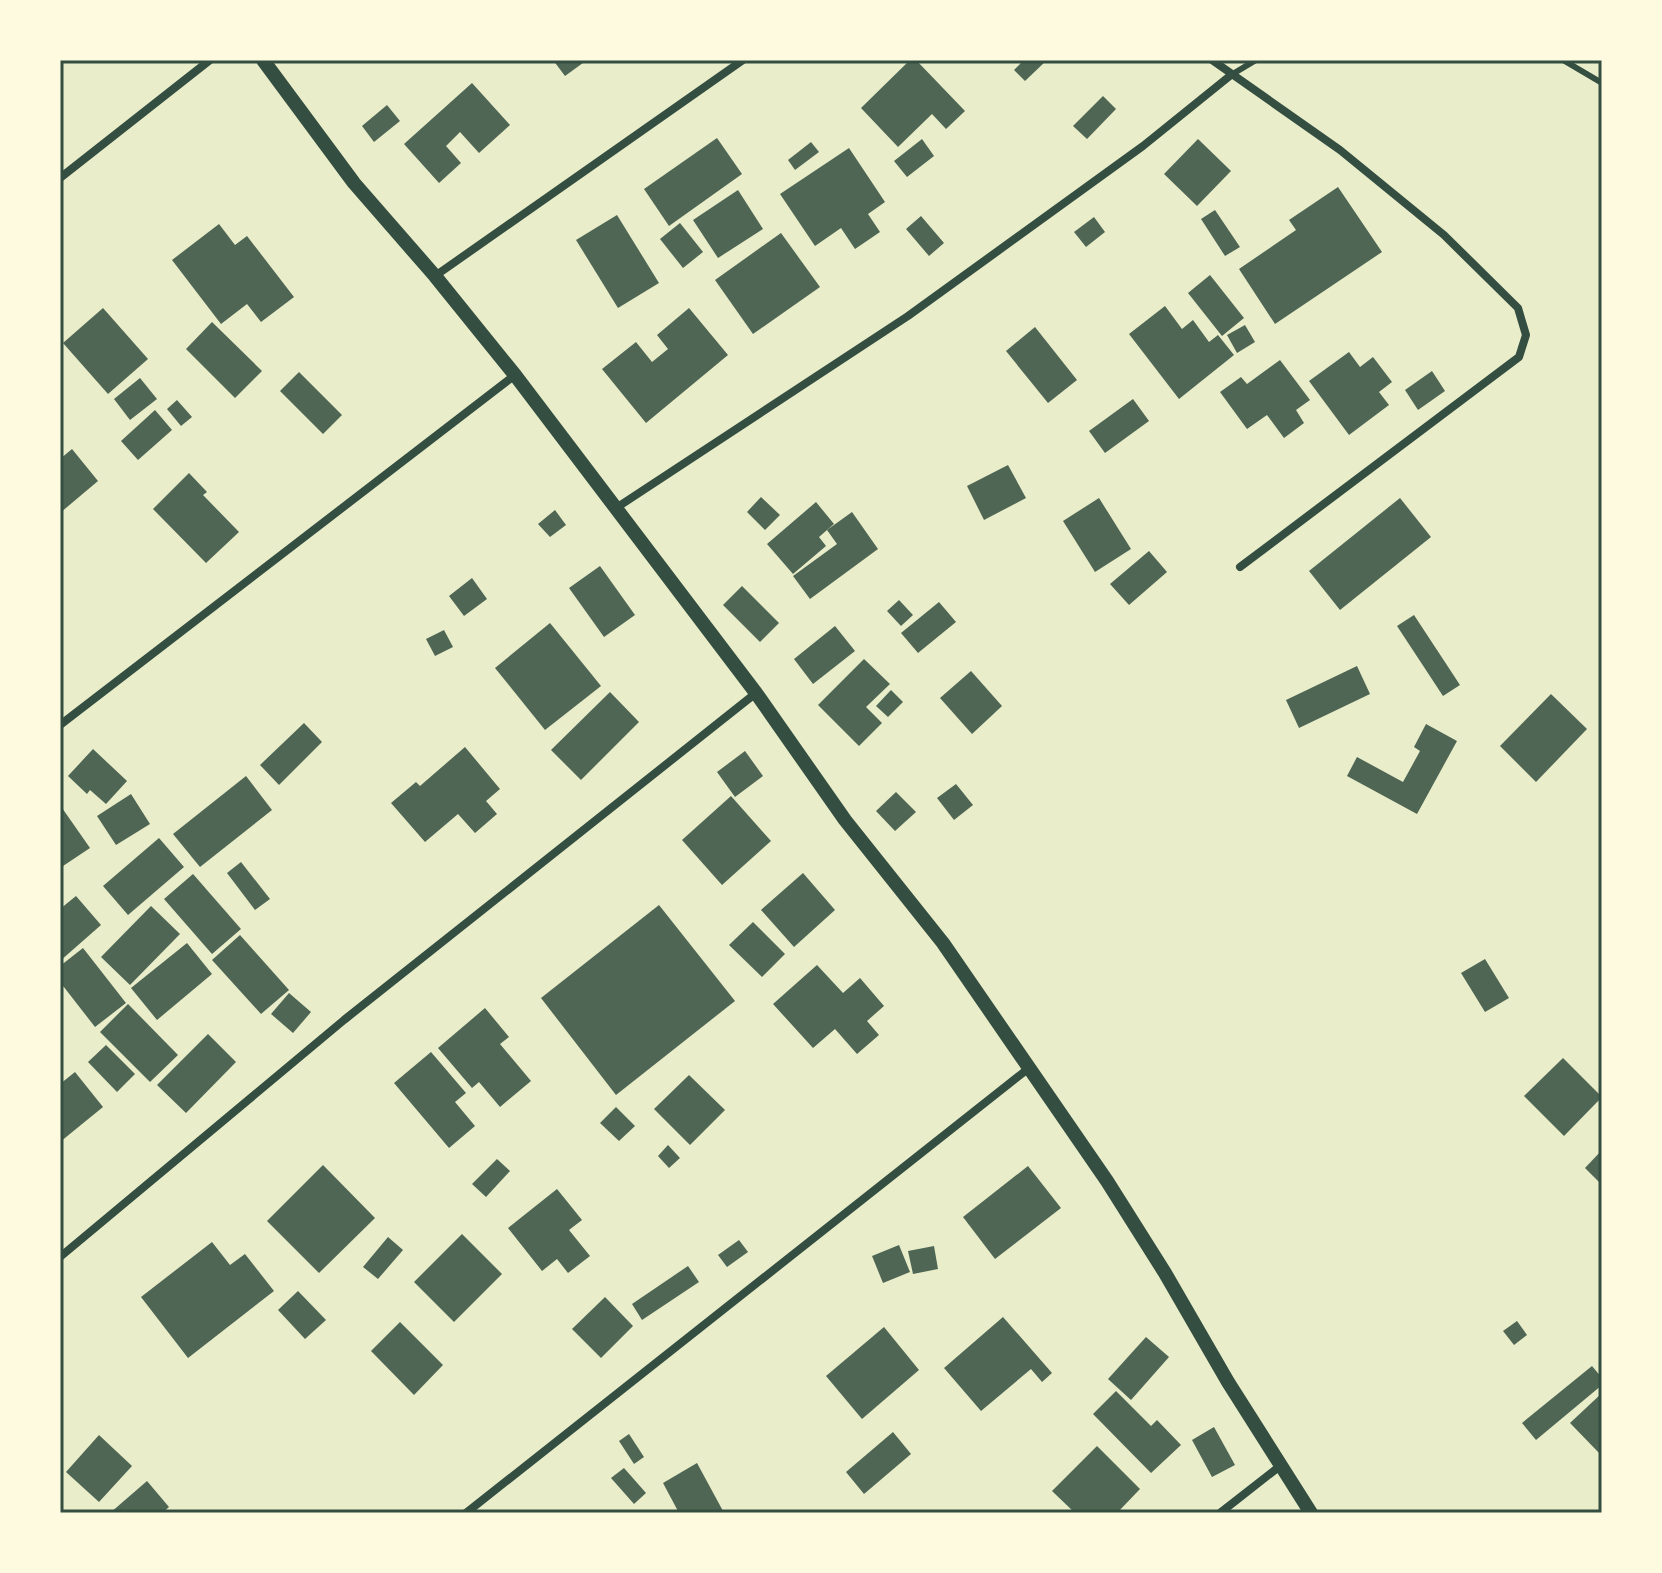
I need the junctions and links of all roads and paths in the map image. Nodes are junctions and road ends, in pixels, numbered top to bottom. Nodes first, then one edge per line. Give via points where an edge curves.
1 (210, 60) edge
2 (263, 60) edge
3 (743, 60) edge
4 (1212, 60) edge
5 (1256, 60) edge
6 (1563, 60) edge
7 (1231, 75) junction
8 (1602, 83) edge
9 (60, 178) edge
10 (435, 276) junction
11 (515, 375) junction
12 (616, 508) junction
13 (1240, 567) dead end
14 (756, 693) junction
15 (60, 725) edge
16 (1029, 1068) junction
17 (60, 1257) edge
18 (1280, 1466) junction
19 (466, 1513) edge
20 (1220, 1513) edge
21 (1311, 1513) edge

1 - 9 street
2 - 10 street via 354,183
3 - 10 street
4 - 7 street
5 - 7 lane
6 - 8 lane
7 - 12 street via 1143,146 908,316
7 - 13 street via 1340,150 1444,235 1518,308 1526,335 1519,357
10 - 11 street
11 - 12 street
11 - 15 street
12 - 14 street
14 - 16 street via 845,820 943,943
14 - 17 street via 344,1020
16 - 18 street via 1148,1247
16 - 19 street
18 - 20 street
18 - 21 street

